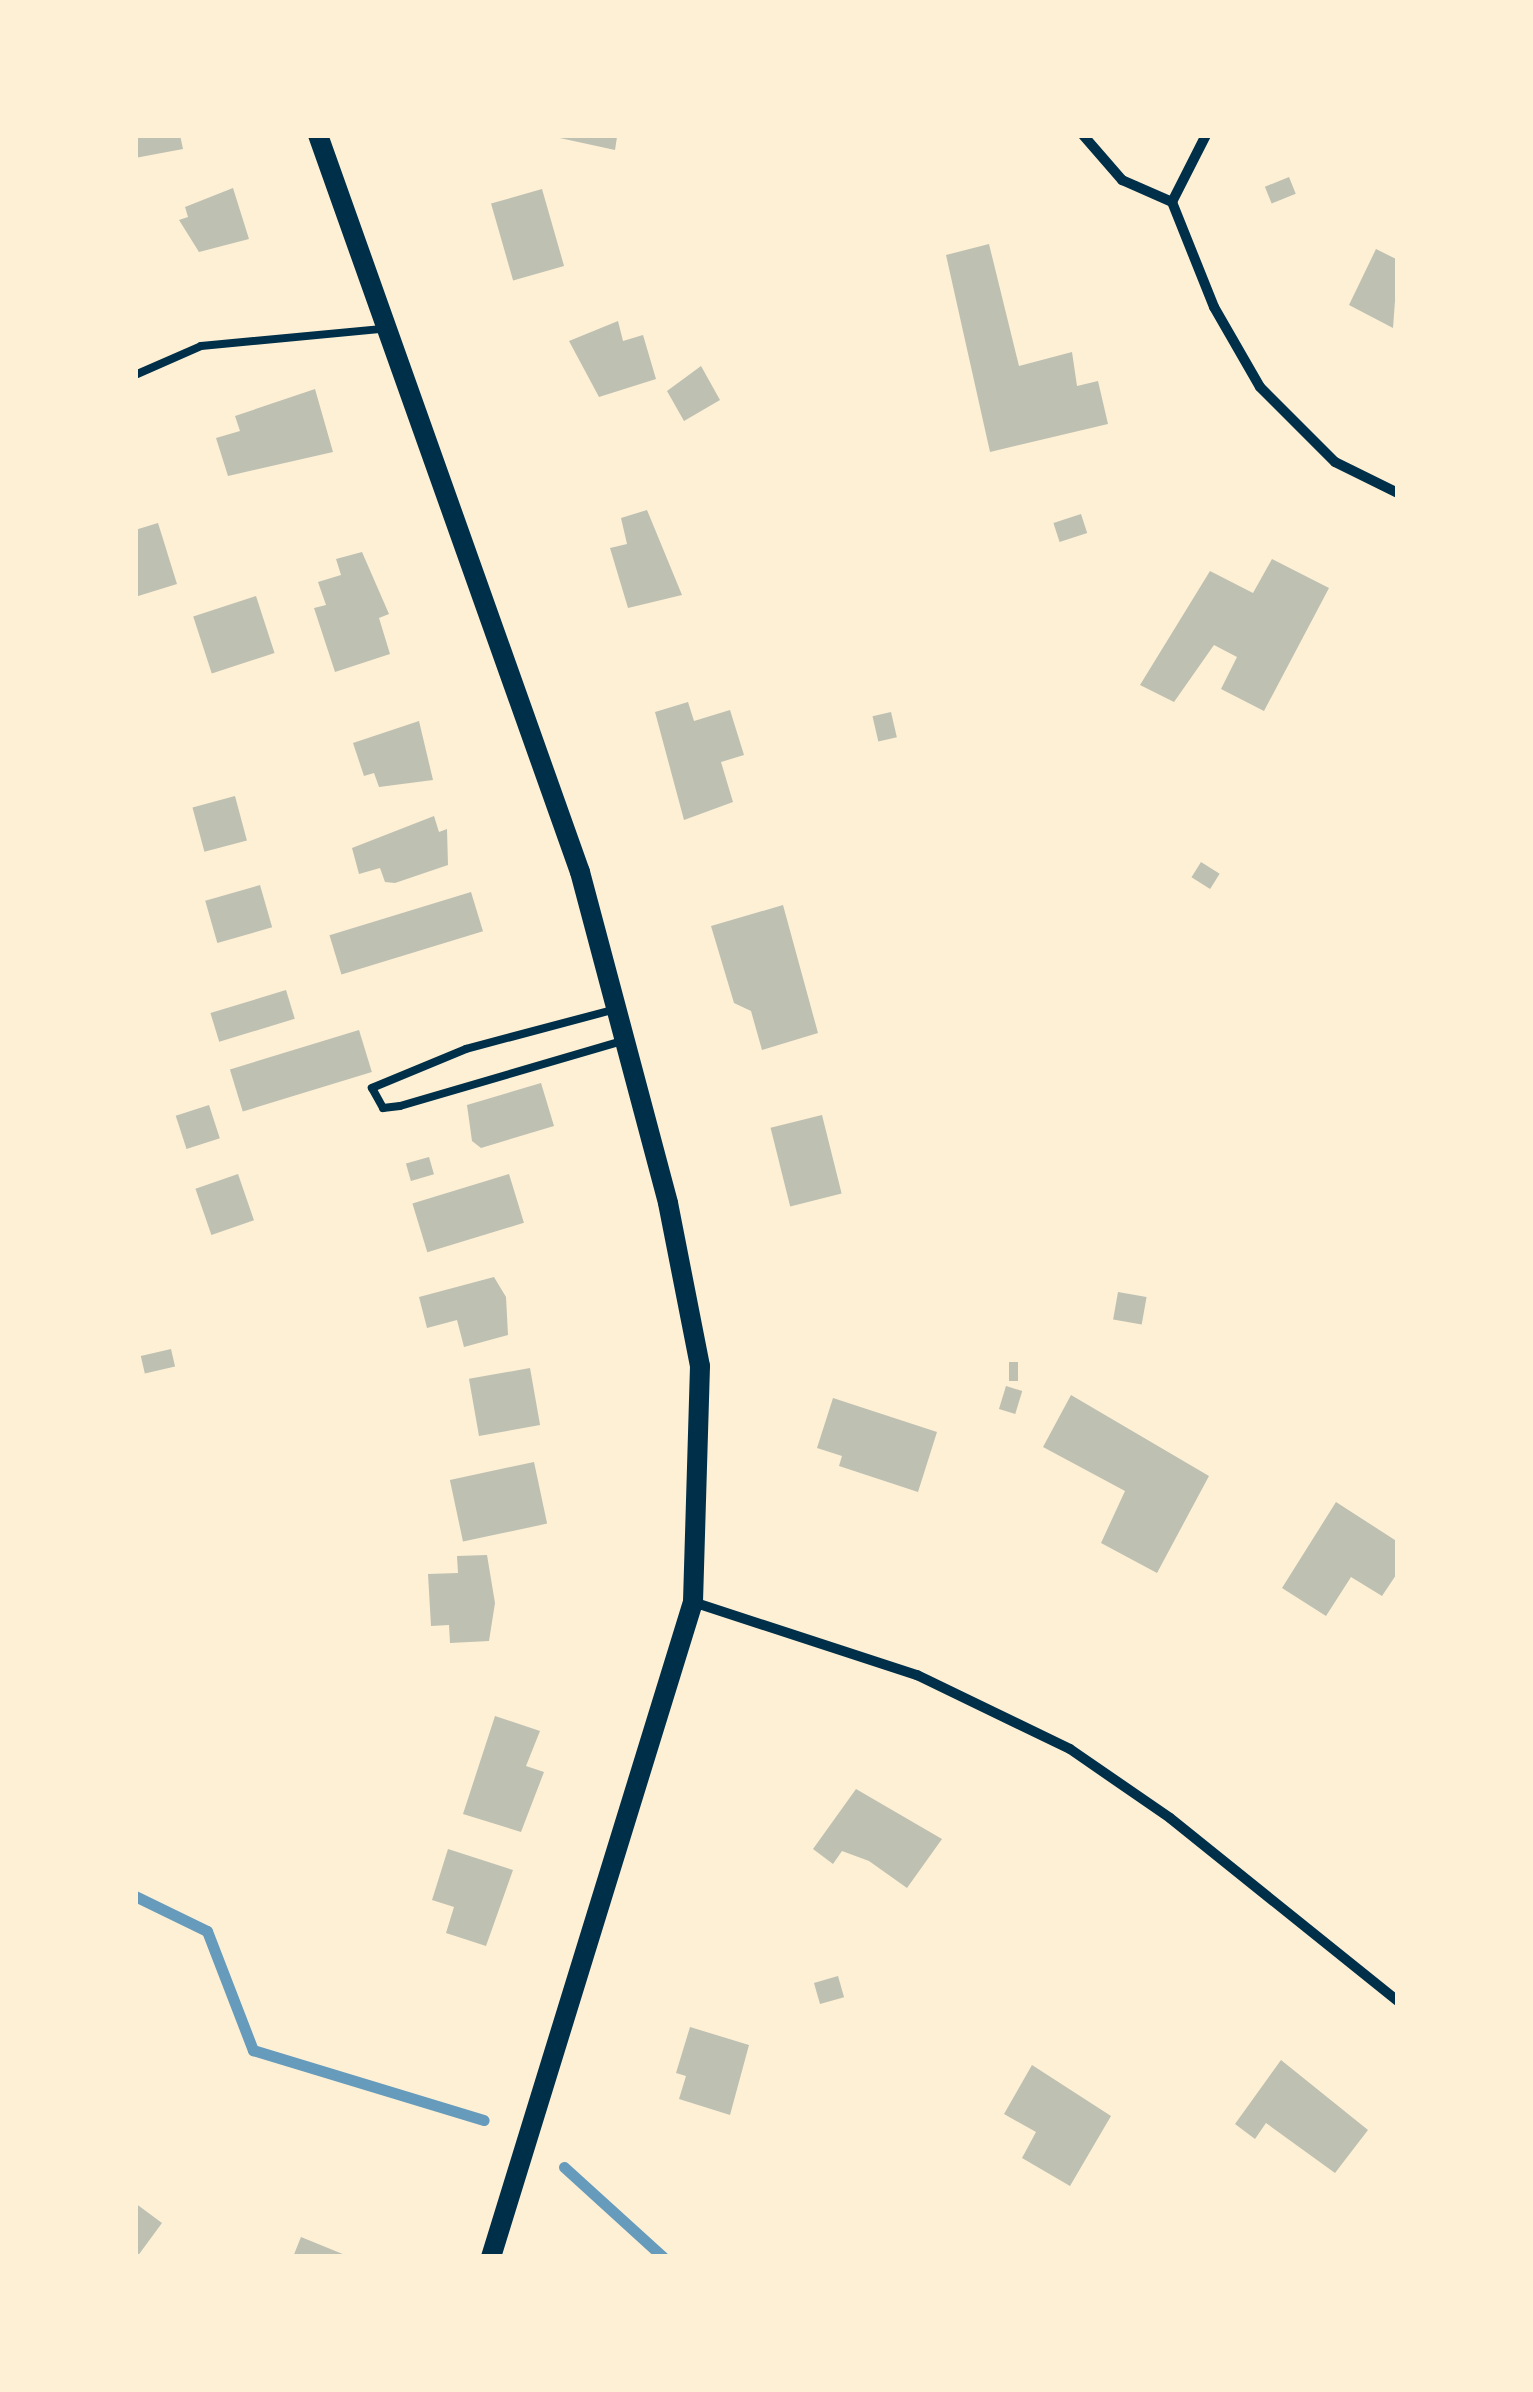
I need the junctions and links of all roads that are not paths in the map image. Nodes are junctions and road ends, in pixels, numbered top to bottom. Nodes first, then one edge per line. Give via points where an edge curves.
1 (318, 135) edge
2 (1083, 135) edge
3 (1206, 135) edge
4 (1172, 202) junction
5 (387, 329) junction
6 (135, 375) edge
7 (1398, 493) edge
8 (616, 1009) junction
9 (625, 1040) junction
10 (692, 1602) junction
11 (1398, 2001) edge
12 (491, 2257) edge

1 - 5 main road
2 - 4 street via 1122,180
3 - 4 street
4 - 7 street via 1214,307 1260,387 1335,462
5 - 6 lane via 201,346
5 - 8 main road via 580,872
8 - 9 main road
8 - 9 lane via 383,1079 372,1088 376,1102 400,1106
9 - 10 main road via 700,1366
10 - 11 street via 917,1675 1070,1750 1170,1818
10 - 12 main road

